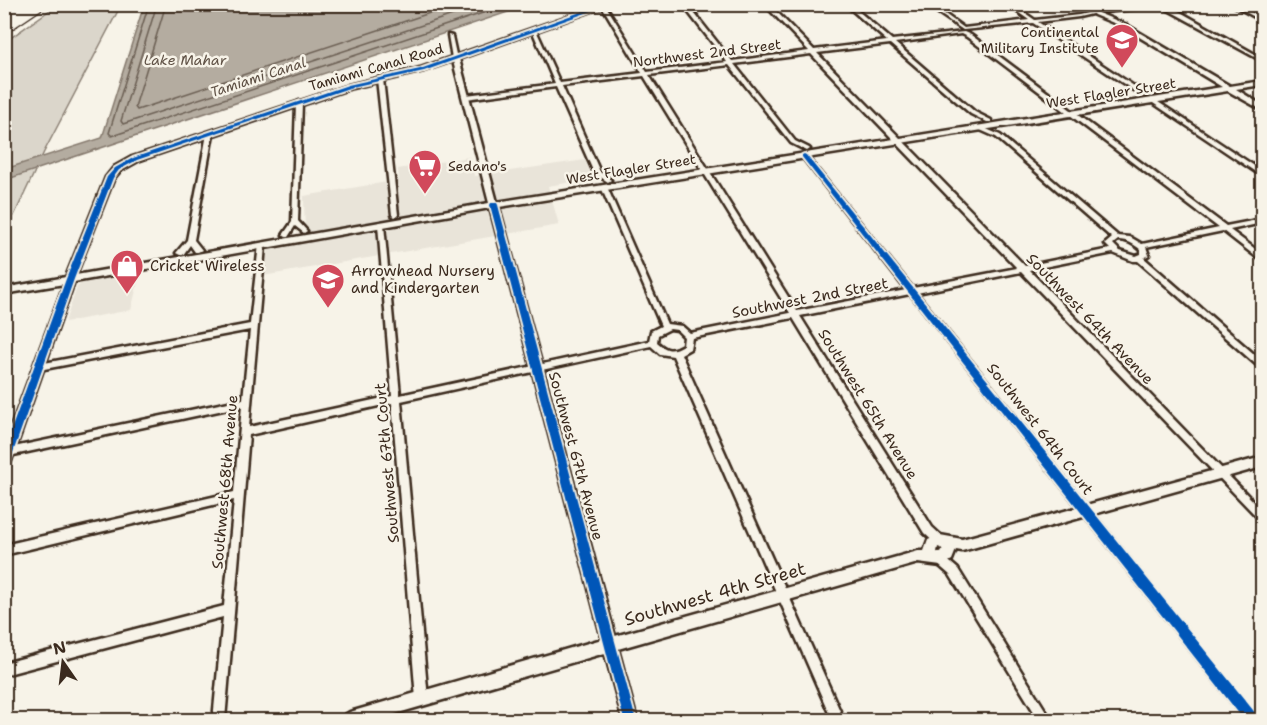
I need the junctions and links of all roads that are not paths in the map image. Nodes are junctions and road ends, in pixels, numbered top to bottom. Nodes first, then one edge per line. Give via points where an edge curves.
1 (684, 4) edge
2 (765, 4) edge
3 (847, 4) edge
4 (927, 4) edge
5 (1008, 4) edge
6 (1088, 4) edge
7 (1233, 4) edge
8 (608, 5) edge
9 (1162, 5) edge
10 (1102, 13) junction
11 (1263, 20) edge
12 (1034, 22) junction
13 (534, 30) junction
14 (962, 31) junction
15 (450, 36) dead end
16 (889, 41) junction
17 (811, 51) junction
18 (455, 58) junction
19 (1263, 60) edge
20 (729, 62) junction
21 (646, 73) junction
22 (1263, 78) edge
23 (380, 79) junction
24 (1263, 83) edge
25 (558, 84) junction
26 (1225, 86) junction
27 (1135, 89) junction
28 (466, 97) junction
29 (1140, 97) junction
30 (1152, 98) junction
31 (299, 103) junction
32 (1263, 108) edge
33 (1068, 111) junction
34 (972, 114) junction
35 (992, 123) junction
36 (977, 125) junction
37 (210, 134) junction
38 (998, 136) junction
39 (895, 138) junction
40 (793, 142) junction
41 (792, 151) junction
42 (806, 152) junction
43 (705, 168) junction
44 (597, 173) junction
45 (1263, 174) edge
46 (593, 183) junction
47 (606, 184) junction
48 (493, 202) junction
49 (395, 215) junction
50 (1263, 221) edge
51 (295, 222) junction
52 (381, 225) junction
53 (1224, 229) junction
54 (304, 231) junction
55 (286, 234) junction
56 (1116, 238) junction
57 (190, 240) junction
58 (261, 246) junction
59 (1141, 246) junction
60 (198, 250) junction
61 (1113, 251) junction
62 (180, 253) junction
63 (1263, 257) edge
64 (1139, 258) junction
65 (1023, 269) junction
66 (71, 276) junction
67 (4, 283) edge
68 (4, 291) edge
69 (912, 292) junction
70 (795, 315) junction
71 (254, 326) junction
72 (665, 327) junction
73 (688, 336) junction
74 (652, 343) junction
75 (676, 353) junction
76 (1263, 365) edge
77 (39, 367) junction
78 (537, 367) junction
79 (396, 398) junction
80 (247, 402) junction
81 (244, 432) junction
82 (9, 452) junction
83 (1263, 462) edge
84 (4, 464) edge
85 (1222, 474) junction
86 (239, 495) junction
87 (1086, 511) junction
88 (1263, 516) edge
89 (4, 550) edge
90 (940, 550) junction
91 (783, 595) junction
92 (228, 610) junction
93 (610, 644) junction
94 (4, 669) edge
95 (422, 699) junction
96 (219, 720) edge
97 (350, 720) edge
98 (630, 720) edge
99 (838, 720) edge
100 (1045, 720) edge
101 (1252, 720) edge

1 - 20 street
2 - 17 street, Southwest 64th Avenue
3 - 16 street
4 - 14 street
5 - 12 street
6 - 10 main road
7 - 11 street
8 - 13 main road, Tamiami Canal Road
8 - 21 street, Southwest 65th Avenue
9 - 10 street, Northwest 2nd Street
9 - 19 street
10 - 12 street, Northwest 2nd Street
10 - 26 main road
12 - 14 street, Northwest 2nd Street
12 - 27 street
13 - 18 main road, Tamiami Canal Road
13 - 25 street
14 - 16 street, Northwest 2nd Street
14 - 33 street
15 - 18 street
16 - 17 street, Northwest 2nd Street
16 - 34 street
17 - 20 street, Northwest 2nd Street
17 - 39 street, Southwest 64th Avenue
18 - 23 main road, Tamiami Canal Road via 413,73
18 - 28 main road, Southwest 67th Avenue
20 - 21 street, Northwest 2nd Street
20 - 40 street
21 - 25 street, Northwest 2nd Street
21 - 43 street, Southwest 65th Avenue
22 - 26 main road, West Flagler Street
23 - 31 main road, Tamiami Canal Road
23 - 49 street
24 - 26 main road, West Flagler Street
25 - 28 street, Northwest 2nd Street
25 - 44 street
26 - 30 main road, West Flagler Street
26 - 32 main road
27 - 29 street
27 - 30 street
28 - 48 main road, Southwest 67th Avenue
29 - 30 main road, West Flagler Street
29 - 33 main road, West Flagler Street
30 - 33 main road, West Flagler Street
30 - 45 street
31 - 37 main road, Tamiami Canal Road
31 - 51 street
33 - 35 main road, West Flagler Street
33 - 53 street
34 - 35 street
34 - 36 street
35 - 36 main road, West Flagler Street
35 - 38 street
36 - 38 street
36 - 39 main road, West Flagler Street
37 - 57 street
37 - 66 main road, Tamiami Canal Road via 135,159 117,169 110,177
38 - 56 street
39 - 42 main road, West Flagler Street
39 - 65 street, Southwest 64th Avenue
40 - 41 street
40 - 42 street
41 - 42 main road, West Flagler Street
41 - 43 main road, West Flagler Street
42 - 43 main road, West Flagler Street
42 - 69 street, Southwest 64th Court
43 - 47 main road, West Flagler Street
43 - 70 street, Southwest 65th Avenue
44 - 46 street
44 - 47 street
46 - 47 main road, West Flagler Street
46 - 48 main road, West Flagler Street
47 - 48 main road, West Flagler Street
47 - 72 street
48 - 49 main road, West Flagler Street
48 - 52 main road, West Flagler Street
48 - 78 main road, Southwest 67th Avenue
49 - 54 main road, West Flagler Street
50 - 53 street
51 - 54 street
51 - 55 street
52 - 58 main road, West Flagler Street
52 - 79 street, Southwest 67th Court
53 - 59 street
53 - 63 street
54 - 55 main road, West Flagler Street
55 - 60 main road, West Flagler Street
56 - 59 street
56 - 61 street via 1110,242
57 - 60 street
57 - 62 street
58 - 66 main road, West Flagler Street
58 - 71 street, Southwest 68th Avenue
59 - 64 street via 1145,252
60 - 62 main road, West Flagler Street
61 - 64 street via 1126,258
61 - 65 street, Southwest 2nd Street
62 - 66 main road, West Flagler Street
64 - 76 street
65 - 69 street, Southwest 2nd Street
65 - 85 street, Southwest 64th Avenue
66 - 67 main road, West Flagler Street
66 - 68 main road, West Flagler Street
66 - 77 main road
69 - 70 street, Southwest 2nd Street
69 - 87 street, Southwest 64th Court
70 - 73 street, Southwest 2nd Street
70 - 90 street, Southwest 65th Avenue
71 - 77 street
71 - 80 street, Southwest 68th Avenue
72 - 73 street via 679,328
72 - 74 street via 654,333
73 - 75 street via 687,346
74 - 75 street via 663,352
74 - 78 street
75 - 91 street
77 - 82 main road
78 - 79 street
78 - 93 main road, Southwest 67th Avenue
79 - 81 street
79 - 95 street, Southwest 67th Court
80 - 81 street, Southwest 68th Avenue
80 - 82 street
81 - 86 street, Southwest 68th Avenue
82 - 84 main road
83 - 85 main road
85 - 87 main road
85 - 88 street, Southwest 64th Avenue
86 - 89 street
86 - 92 street, Southwest 68th Avenue
87 - 90 main road
87 - 101 street, Southwest 64th Court
90 - 91 main road, Southwest 4th Street
90 - 100 street
91 - 93 main road, Southwest 4th Street
91 - 99 street
92 - 94 street
92 - 96 street, Southwest 68th Avenue
93 - 95 main road, Southwest 4th Street
93 - 98 main road, Southwest 67th Avenue
95 - 97 main road, Southwest 4th Street

